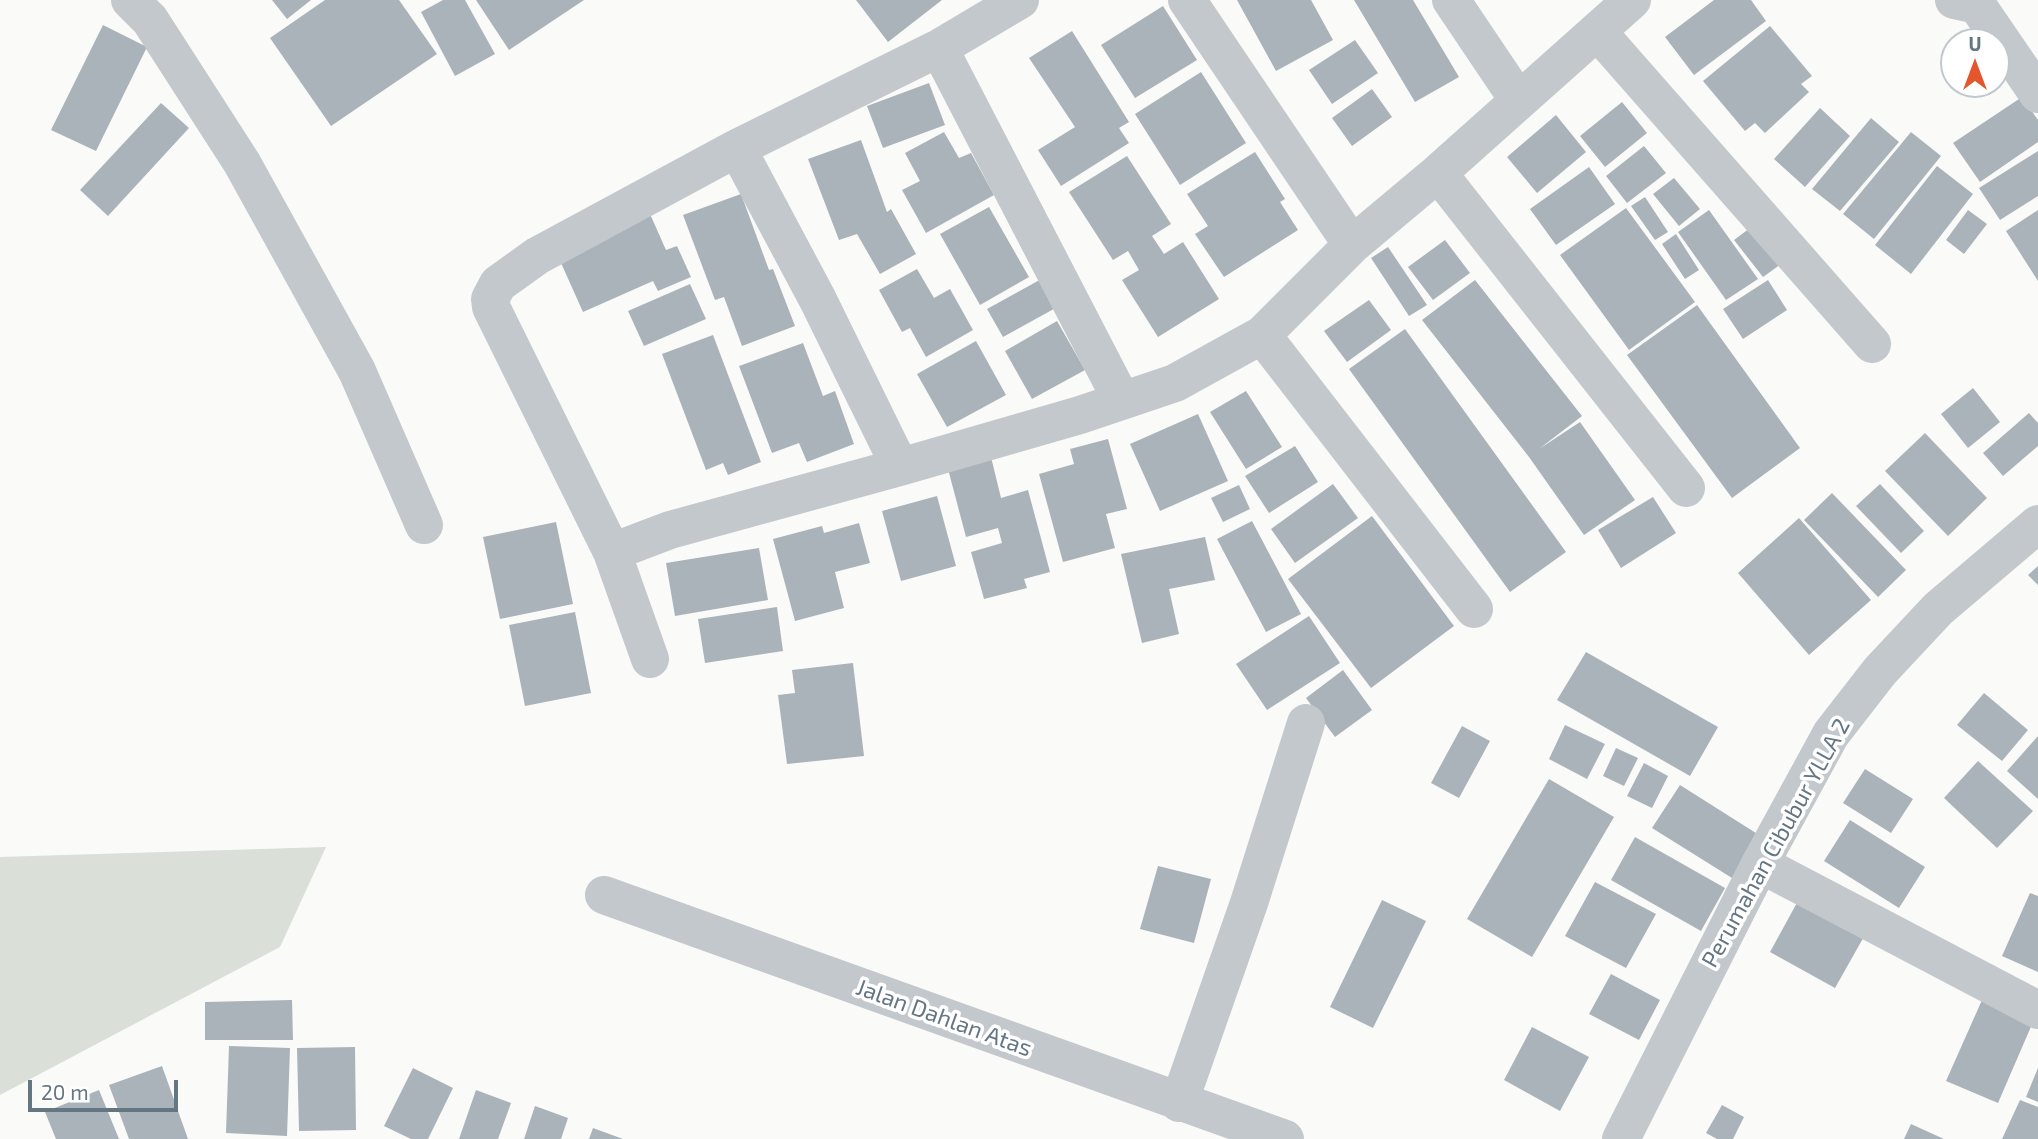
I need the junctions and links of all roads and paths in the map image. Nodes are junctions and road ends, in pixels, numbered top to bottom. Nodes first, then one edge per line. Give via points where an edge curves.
1 (130, 0) edge
2 (1020, 0) edge
3 (1187, 0) edge
4 (1451, 0) edge
5 (1632, 0) edge
6 (1973, 2) edge
7 (1597, 31) junction
8 (939, 48) junction
9 (2038, 94) edge
10 (1519, 101) junction
11 (737, 148) junction
12 (1438, 173) junction
13 (1352, 245) junction
14 (1262, 335) junction
15 (1872, 344) dead end
16 (1122, 401) junction
17 (900, 467) junction
18 (1686, 488) dead end
19 (2038, 524) edge
20 (424, 525) dead end
21 (612, 552) junction
22 (1474, 609) dead end
23 (650, 659) dead end
24 (1306, 723) dead end
25 (1760, 864) junction
26 (604, 895) dead end
27 (2038, 1010) edge
28 (1180, 1103) junction
29 (1285, 1139) edge
30 (1622, 1139) edge

1 - 20 street via 150,20 242,163 357,371
2 - 8 street
3 - 13 street
4 - 10 street
5 - 7 street
6 - 9 street
7 - 10 street
7 - 15 street
8 - 11 street
8 - 16 street
10 - 12 street
11 - 17 street
11 - 21 street via 537,256 498,284 490,299
12 - 13 street
12 - 18 street
13 - 14 street
14 - 16 street via 1175,383
14 - 22 street
16 - 17 street
17 - 21 street via 670,530
19 - 25 street, Perumahan Cibubur YLLA 2 via 1938,609 1880,671 1831,734
21 - 23 street
24 - 28 street
25 - 27 street
25 - 30 street, Perumahan Cibubur YLLA 2
26 - 28 street, Jalan Dahlan Atas
28 - 29 street, Jalan Dahlan Atas

